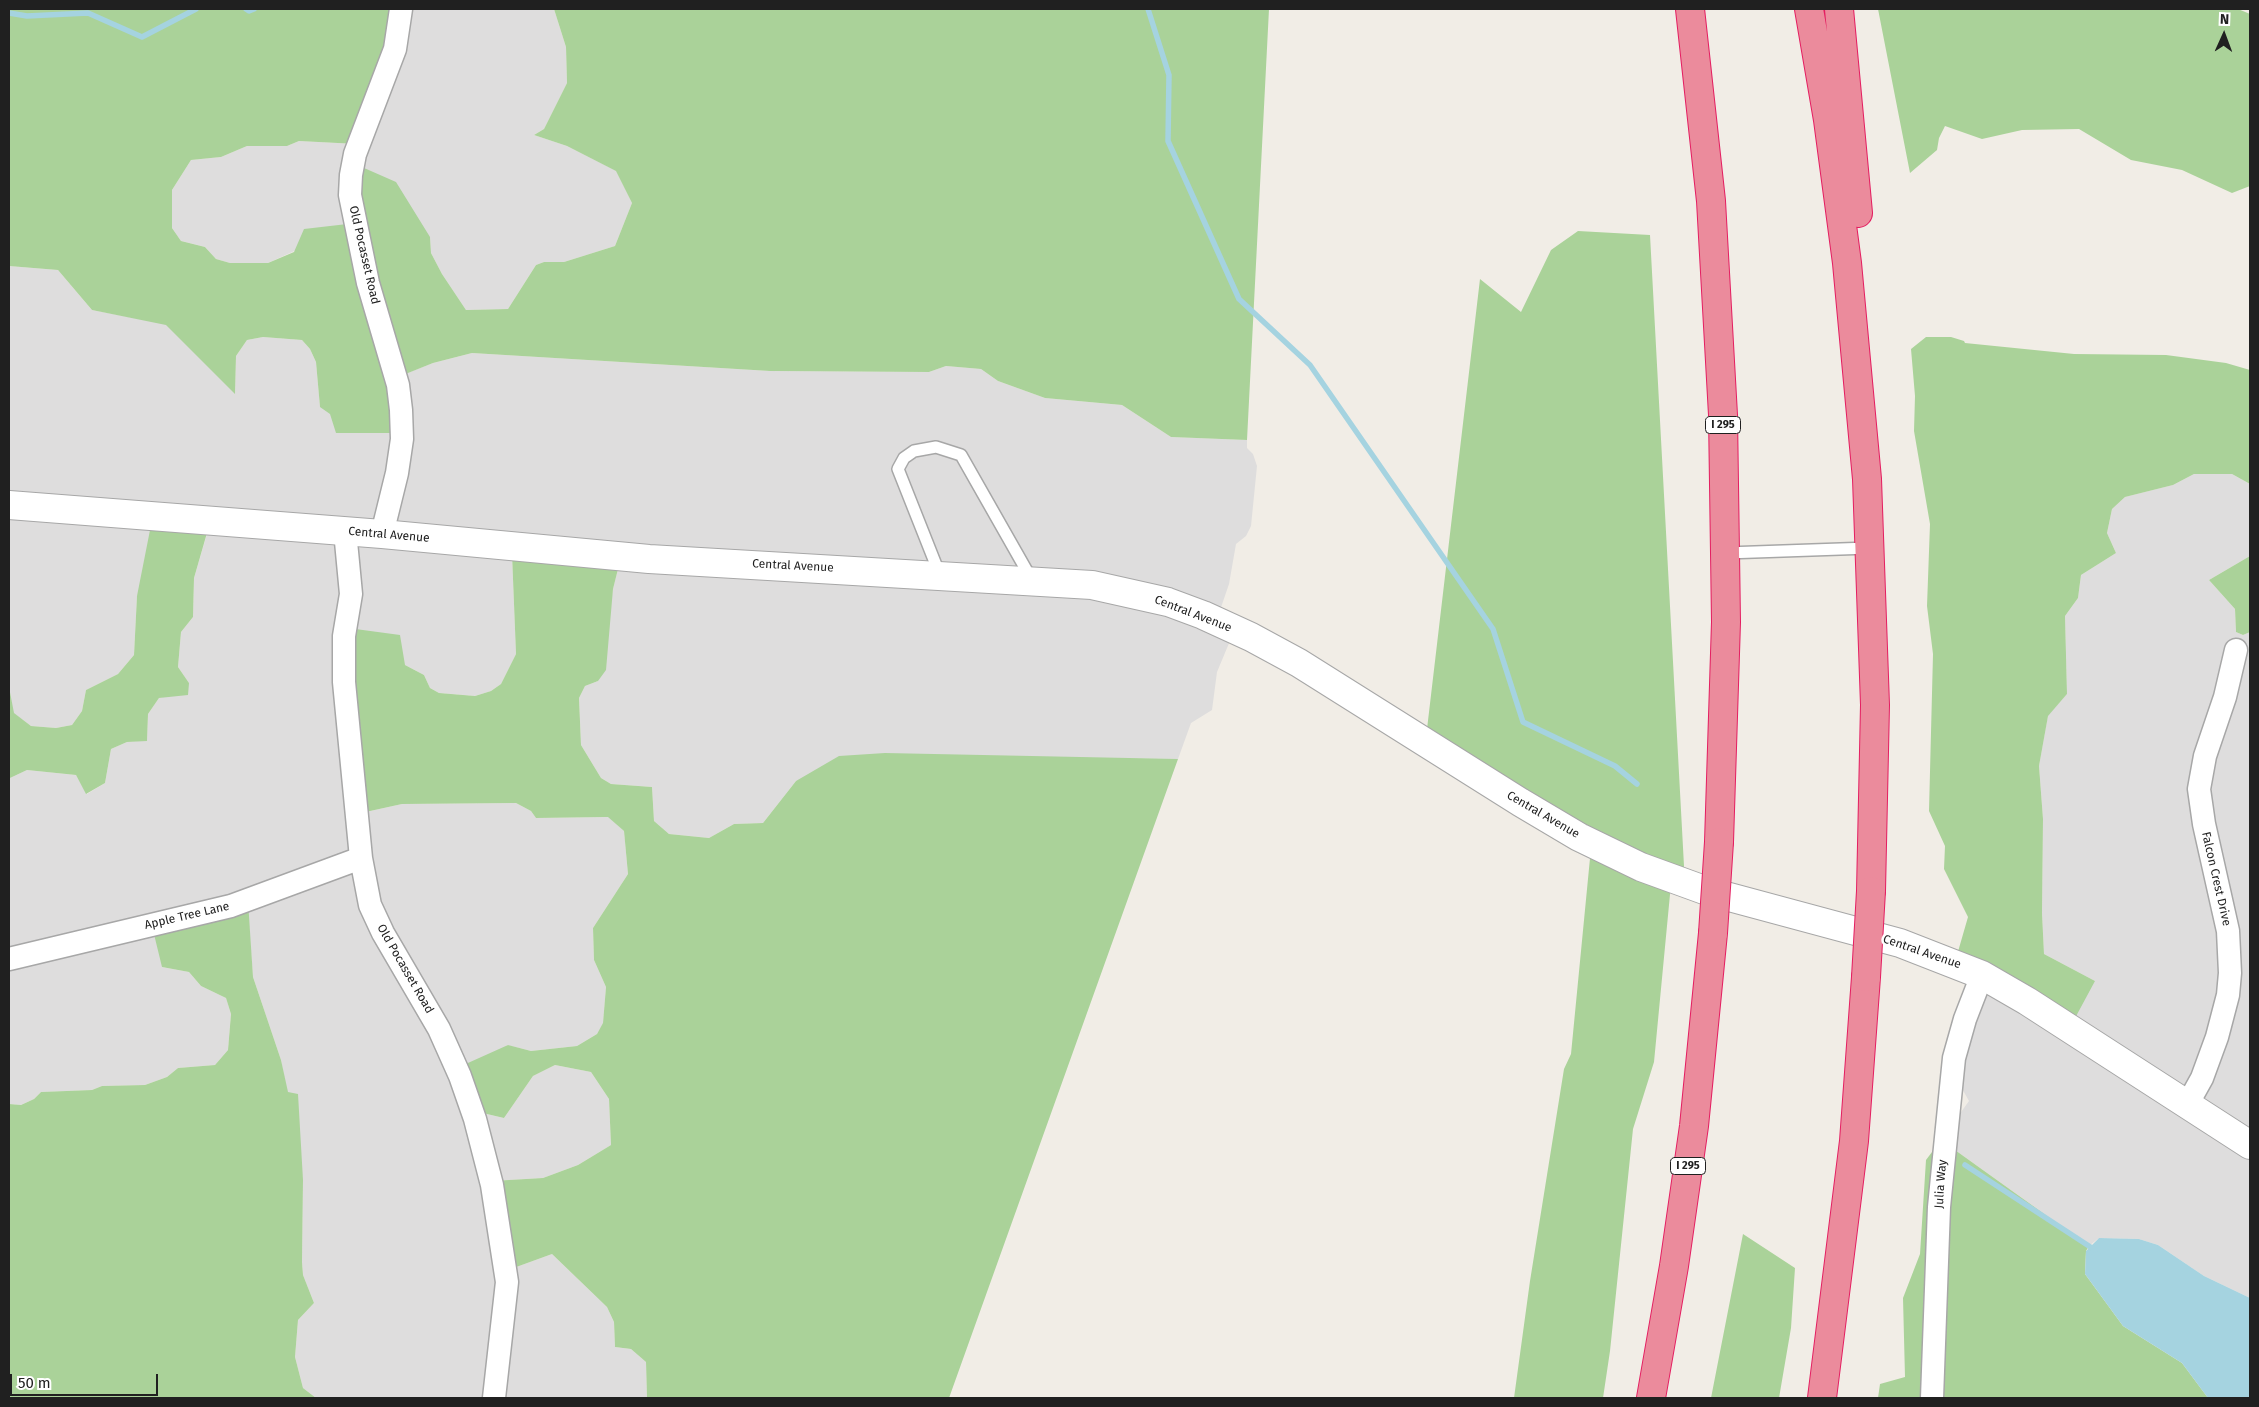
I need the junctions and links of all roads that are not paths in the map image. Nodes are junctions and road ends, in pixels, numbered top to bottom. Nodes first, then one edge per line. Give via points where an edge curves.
1 (401, 9) edge
2 (1690, 9) edge
3 (1809, 9) edge
4 (1839, 9) edge
5 (1867, 479) junction
6 (9, 505) edge
7 (345, 531) junction
8 (382, 534) junction
9 (1870, 548) junction
10 (1726, 553) junction
11 (940, 575) junction
12 (1032, 580) junction
13 (2236, 650) dead end
14 (361, 858) junction
15 (9, 959) edge
16 (1982, 975) junction
17 (2188, 1106) junction
18 (2250, 1145) edge
19 (494, 1398) edge
20 (1651, 1398) edge
21 (1822, 1398) edge
22 (1932, 1398) edge

1 - 8 street, Old Pocasset Road via 395,49 355,154 350,195 368,282 398,385 401,410 402,439 397,473
2 - 10 highway, I 295 via 1705,130 1714,254 1723,415
3 - 5 highway via 1847,264
4 - 5 highway via 1870,333
5 - 9 highway
6 - 7 street, Central Avenue
7 - 8 street, Central Avenue
7 - 14 street, Old Pocasset Road via 351,594 344,636 344,682
8 - 11 street, Central Avenue via 648,559
9 - 10 lane
9 - 21 highway, bridge via 1875,705 1871,890 1854,1141
10 - 20 highway, I 295, bridge via 1724,744 1713,933 1693,1135
11 - 12 street, Central Avenue
11 - 12 lane via 898,469 904,458 914,451 936,447 961,455
12 - 16 street, Central Avenue via 1092,585 1168,602 1203,615 1299,663 1520,802 1579,837 1633,863 1707,891 1900,943
13 - 17 street, Falcon Crest Drive via 2225,697 2205,756 2200,789 2204,824 2228,931 2228,995 2215,1044
14 - 15 street, Apple Tree Lane via 231,906
14 - 19 street, Old Pocasset Road via 370,905 382,933 439,1029 460,1076 492,1185 507,1282
16 - 17 street, Central Avenue
16 - 22 street, Julia Way via 1954,1058 1939,1207
17 - 18 street, Central Avenue

